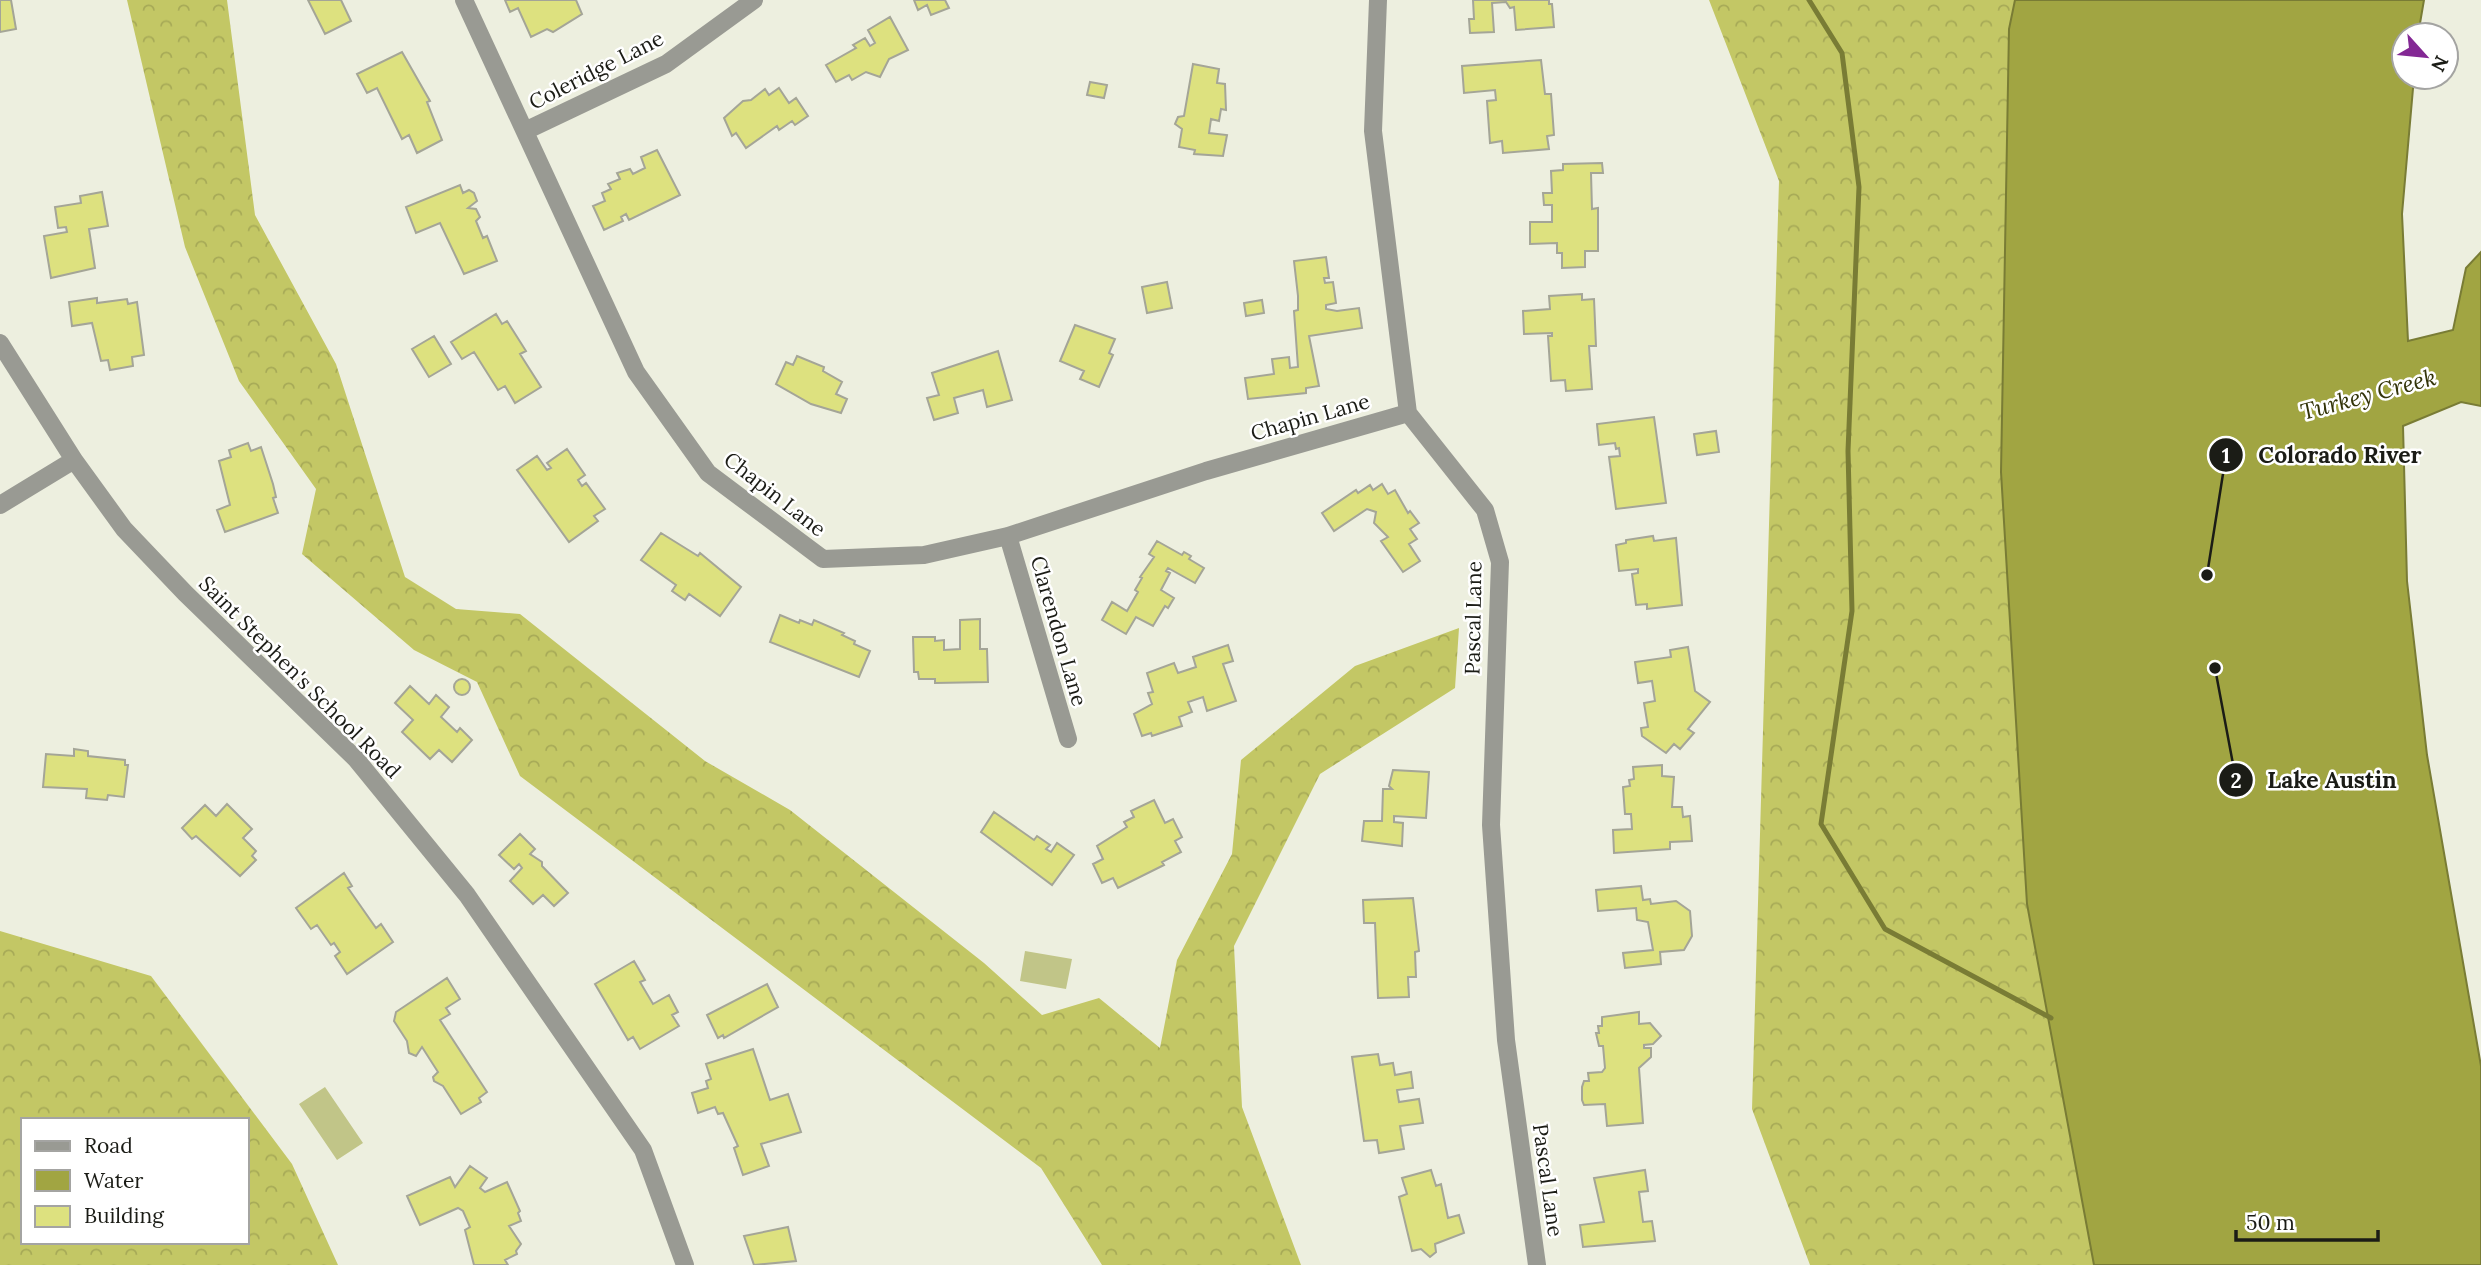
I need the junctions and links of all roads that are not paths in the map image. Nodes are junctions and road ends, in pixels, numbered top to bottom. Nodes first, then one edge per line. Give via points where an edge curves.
1 (464, 0) edge
2 (754, 0) edge
3 (1378, 0) edge
4 (526, 131) junction
5 (0, 343) edge
6 (1408, 413) junction
7 (74, 460) junction
8 (0, 505) edge
9 (1008, 536) junction
10 (1068, 739) dead end
11 (685, 1265) edge
12 (1536, 1265) edge

1 - 4 street, Chapin Lane
2 - 4 street, Coleridge Lane via 666,64
3 - 6 street via 1373,131
4 - 9 street, Chapin Lane via 636,372 708,473 822,559 924,555
5 - 7 street, Saint Stephen's School Road
6 - 9 street, Chapin Lane via 1206,471
6 - 12 street, Pascal Lane via 1485,510 1500,562 1490,812 1506,1040
7 - 8 street
7 - 11 street, Saint Stephen's School Road via 150,559 356,759 467,895 643,1150
9 - 10 street, Clarendon Lane

